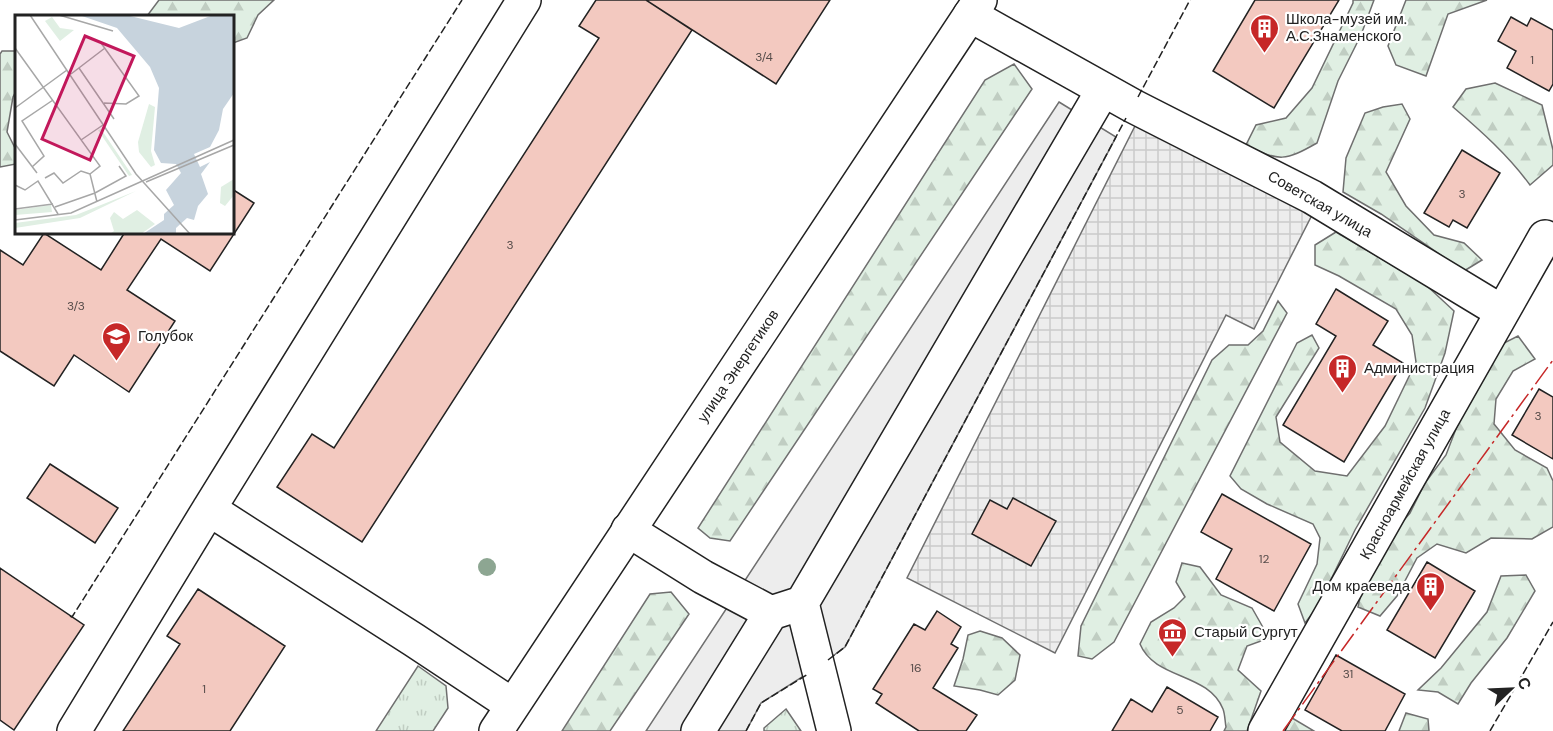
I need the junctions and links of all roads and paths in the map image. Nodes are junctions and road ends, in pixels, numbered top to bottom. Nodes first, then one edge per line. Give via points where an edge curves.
1 (524, 0) edge
2 (975, 7) edge
3 (1103, 90) junction
4 (1545, 237) dead end
5 (1502, 312) junction
6 (209, 509) junction
7 (628, 531) junction
8 (802, 603) junction
9 (771, 613) junction
10 (504, 718) edge
11 (74, 731) edge
12 (698, 731) edge
13 (834, 731) edge
14 (1265, 731) edge

1 - 6 street
2 - 3 street, Советская улица
2 - 7 street, улица Энергетиков
3 - 5 street, Советская улица via 1312,197
3 - 8 street
4 - 5 street, Красноармейская улица
5 - 14 street, Красноармейская улица
6 - 10 street via 414,640
6 - 11 street
7 - 9 street
7 - 10 street, улица Энергетиков
8 - 9 street
8 - 13 street
9 - 12 street

